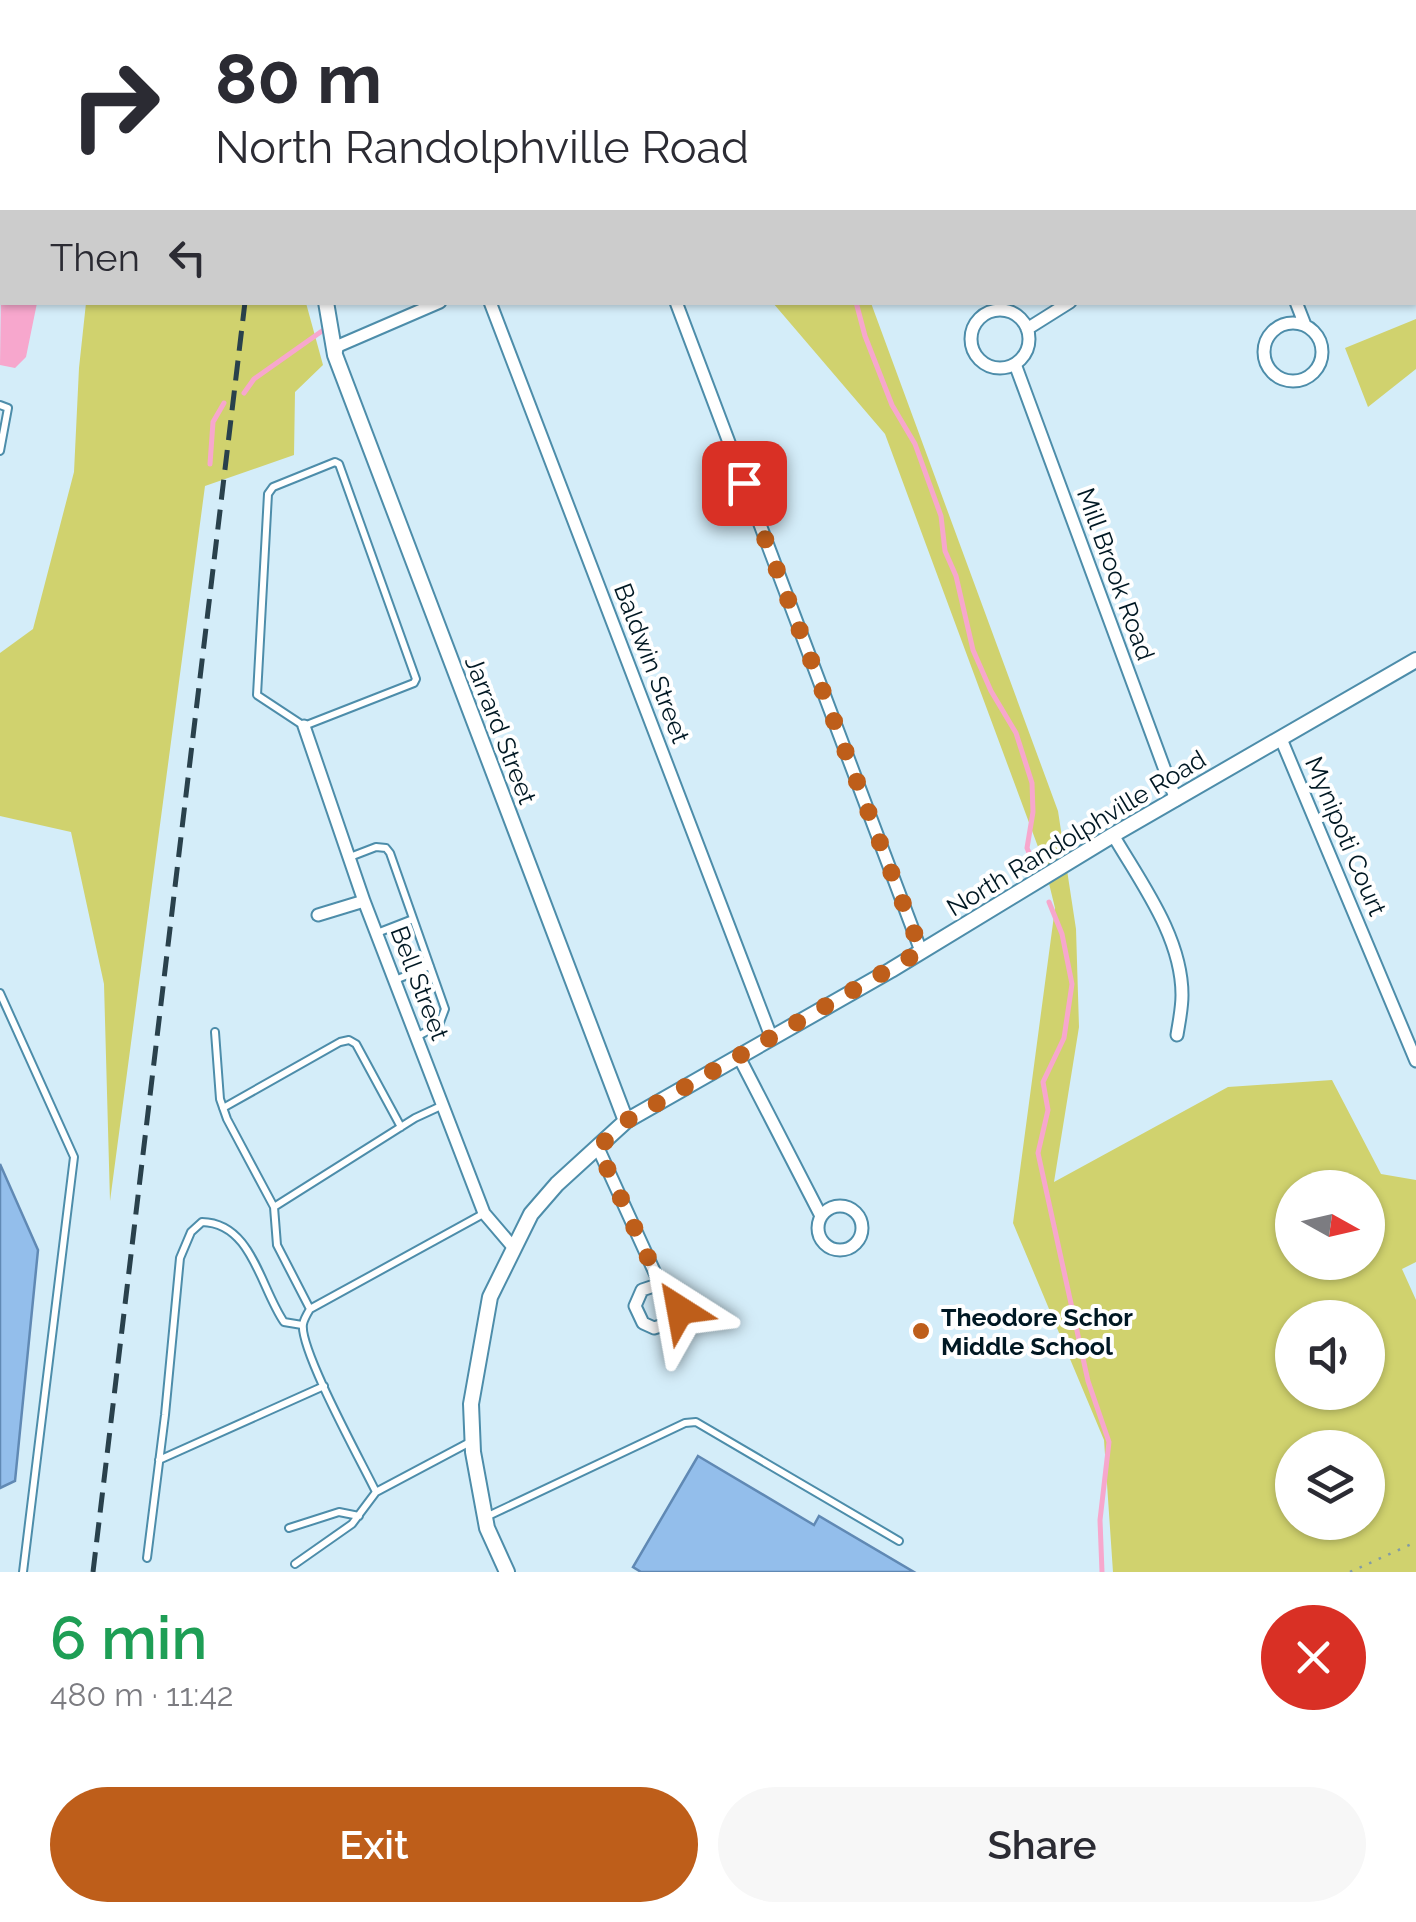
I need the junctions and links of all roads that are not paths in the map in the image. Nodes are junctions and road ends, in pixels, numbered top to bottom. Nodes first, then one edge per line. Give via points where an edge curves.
1 (327, 305) edge
2 (433, 305) edge
3 (491, 305) edge
4 (677, 305) edge
5 (1065, 305) edge
6 (1297, 305) edge
7 (1305, 325) junction
8 (1028, 329) junction
9 (335, 355) junction
10 (1015, 364) junction
11 (0, 405) edge
12 (0, 451) edge
13 (1416, 660) edge
14 (304, 726) junction
15 (1281, 739) junction
16 (1176, 800) junction
17 (1113, 834) junction
18 (350, 857) junction
19 (364, 900) junction
20 (318, 916) dead end
21 (413, 919) junction
22 (376, 933) junction
23 (921, 951) junction
24 (430, 966) junction
25 (394, 980) junction
26 (0, 993) edge
27 (215, 1032) dead end
28 (416, 1036) junction
29 (1177, 1036) dead end
30 (772, 1039) junction
31 (740, 1057) junction
32 (1416, 1060) edge
33 (442, 1105) junction
34 (223, 1108) junction
35 (626, 1121) junction
36 (402, 1127) junction
37 (598, 1148) junction
38 (274, 1207) junction
39 (484, 1213) junction
40 (821, 1216) dead end
41 (513, 1247) junction
42 (660, 1284) dead end
43 (310, 1309) junction
44 (302, 1324) junction
45 (324, 1386) junction
46 (472, 1441) junction
47 (160, 1460) junction
48 (376, 1492) junction
49 (359, 1516) junction
50 (485, 1517) junction
51 (289, 1528) dead end
52 (899, 1541) dead end
53 (146, 1558) dead end
54 (295, 1564) dead end
55 (23, 1572) edge
56 (507, 1572) edge

1 - 9 street, Jarrard Street
2 - 9 street via 338,346
3 - 30 street, Baldwin Street
4 - 23 street
5 - 8 street
6 - 7 street
7 - 7 street via 1285,324 1265,342 1268,369 1283,380 1307,378 1320,365 1319,338
8 - 10 street via 1028,348
8 - 10 street via 1005,310 986,314 974,328 972,346 982,361 998,368
9 - 35 street, Jarrard Street
10 - 16 street, Mill Brook Road
11 - 12 lane via 8,408
13 - 15 street, North Randolphville Road
14 - 14 lane via 416,679 338,462 268,494 256,695
14 - 18 street, Bell Street
15 - 16 street, North Randolphville Road
15 - 32 street, Mynipoti Court
16 - 17 street, North Randolphville Road
17 - 23 street, North Randolphville Road
17 - 29 street via 1174,948 1182,993
18 - 19 street, Bell Street
18 - 21 lane via 386,848
19 - 20 street
19 - 22 street, Bell Street
21 - 22 lane
21 - 24 lane
22 - 25 street, Bell Street
23 - 30 street, North Randolphville Road
24 - 25 lane
24 - 28 lane via 444,1016
25 - 28 street, Bell Street
26 - 55 lane via 74,1157
27 - 34 lane
28 - 33 street, Bell Street
30 - 31 street, North Randolphville Road
31 - 35 street, North Randolphville Road
31 - 40 street
33 - 36 lane
33 - 39 street, Bell Street
34 - 36 lane via 349,1040
34 - 38 lane
35 - 37 street, North Randolphville Road
36 - 38 lane
37 - 41 street, North Randolphville Road via 556,1184
37 - 42 street
38 - 43 lane via 276,1245
39 - 41 street, Bell Street
39 - 43 lane
41 - 46 street, North Randolphville Road via 486,1314 471,1404
43 - 44 lane
44 - 45 lane
44 - 47 lane via 284,1322 230,1228 202,1222 191,1232 180,1258
45 - 47 lane
45 - 48 lane
46 - 48 lane
46 - 50 street, North Randolphville Road
47 - 53 lane
48 - 49 lane
49 - 51 lane via 339,1512
49 - 54 lane
50 - 52 lane via 696,1422
50 - 56 street, North Randolphville Road

